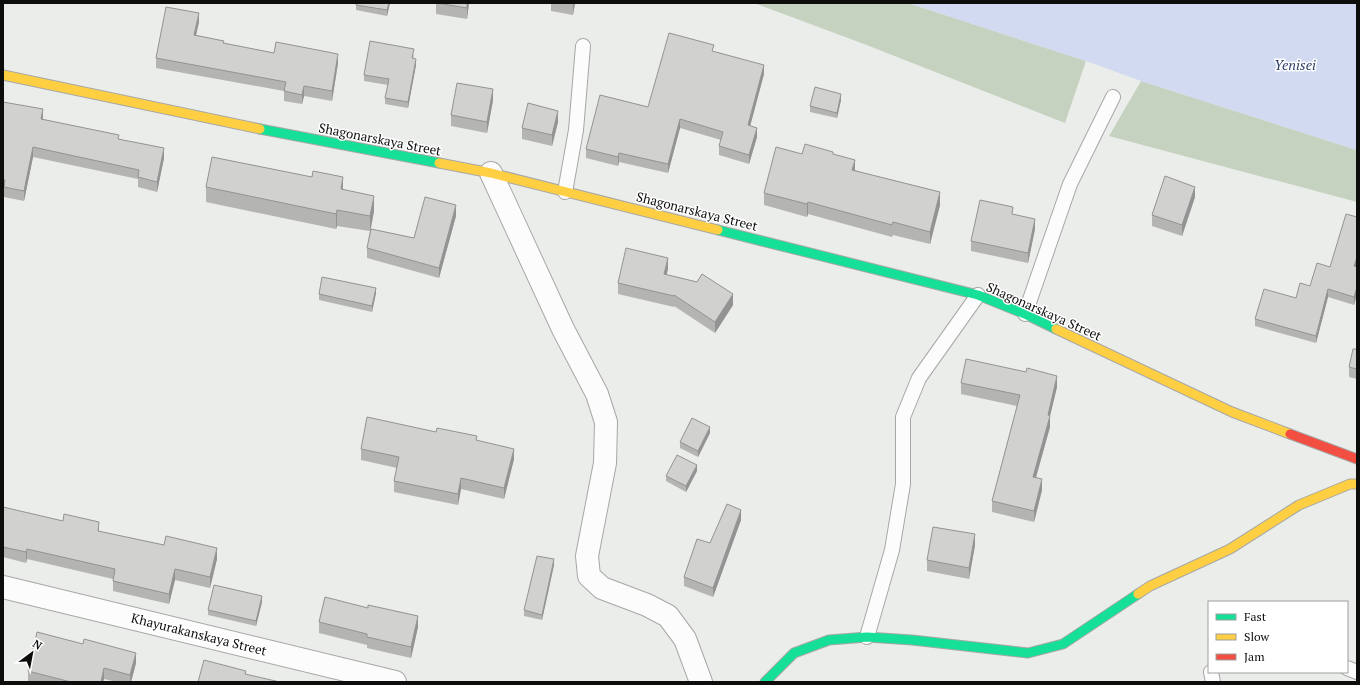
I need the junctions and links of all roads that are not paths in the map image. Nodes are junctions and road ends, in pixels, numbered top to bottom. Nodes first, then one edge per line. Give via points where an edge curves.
1 (583, 46) dead end
2 (3, 76) edge
3 (1113, 97) dead end
4 (491, 173) junction
5 (566, 192) junction
6 (978, 296) junction
7 (1025, 314) junction
8 (1357, 459) edge
9 (1357, 484) edge
10 (3, 587) edge
11 (867, 637) junction
12 (395, 682) edge
13 (701, 682) edge
14 (765, 682) edge

1 - 5 lane via 576,130
2 - 4 street, Shagonarskaya Street via 309,139
3 - 7 lane via 1070,184
4 - 5 street, Shagonarskaya Street
4 - 13 street via 563,329 597,394 606,422 605,463 587,556 589,576 602,588 668,616 685,639
5 - 6 street, Shagonarskaya Street
6 - 7 street, Shagonarskaya Street
6 - 11 lane via 919,378 903,417 902,491 892,550
7 - 8 street, Shagonarskaya Street via 1232,412
9 - 11 street via 1350,484 1299,505 1230,549 1150,586 1063,644 1028,653
10 - 12 street, Khayurakanskaya Street
11 - 14 street via 829,640 794,653

